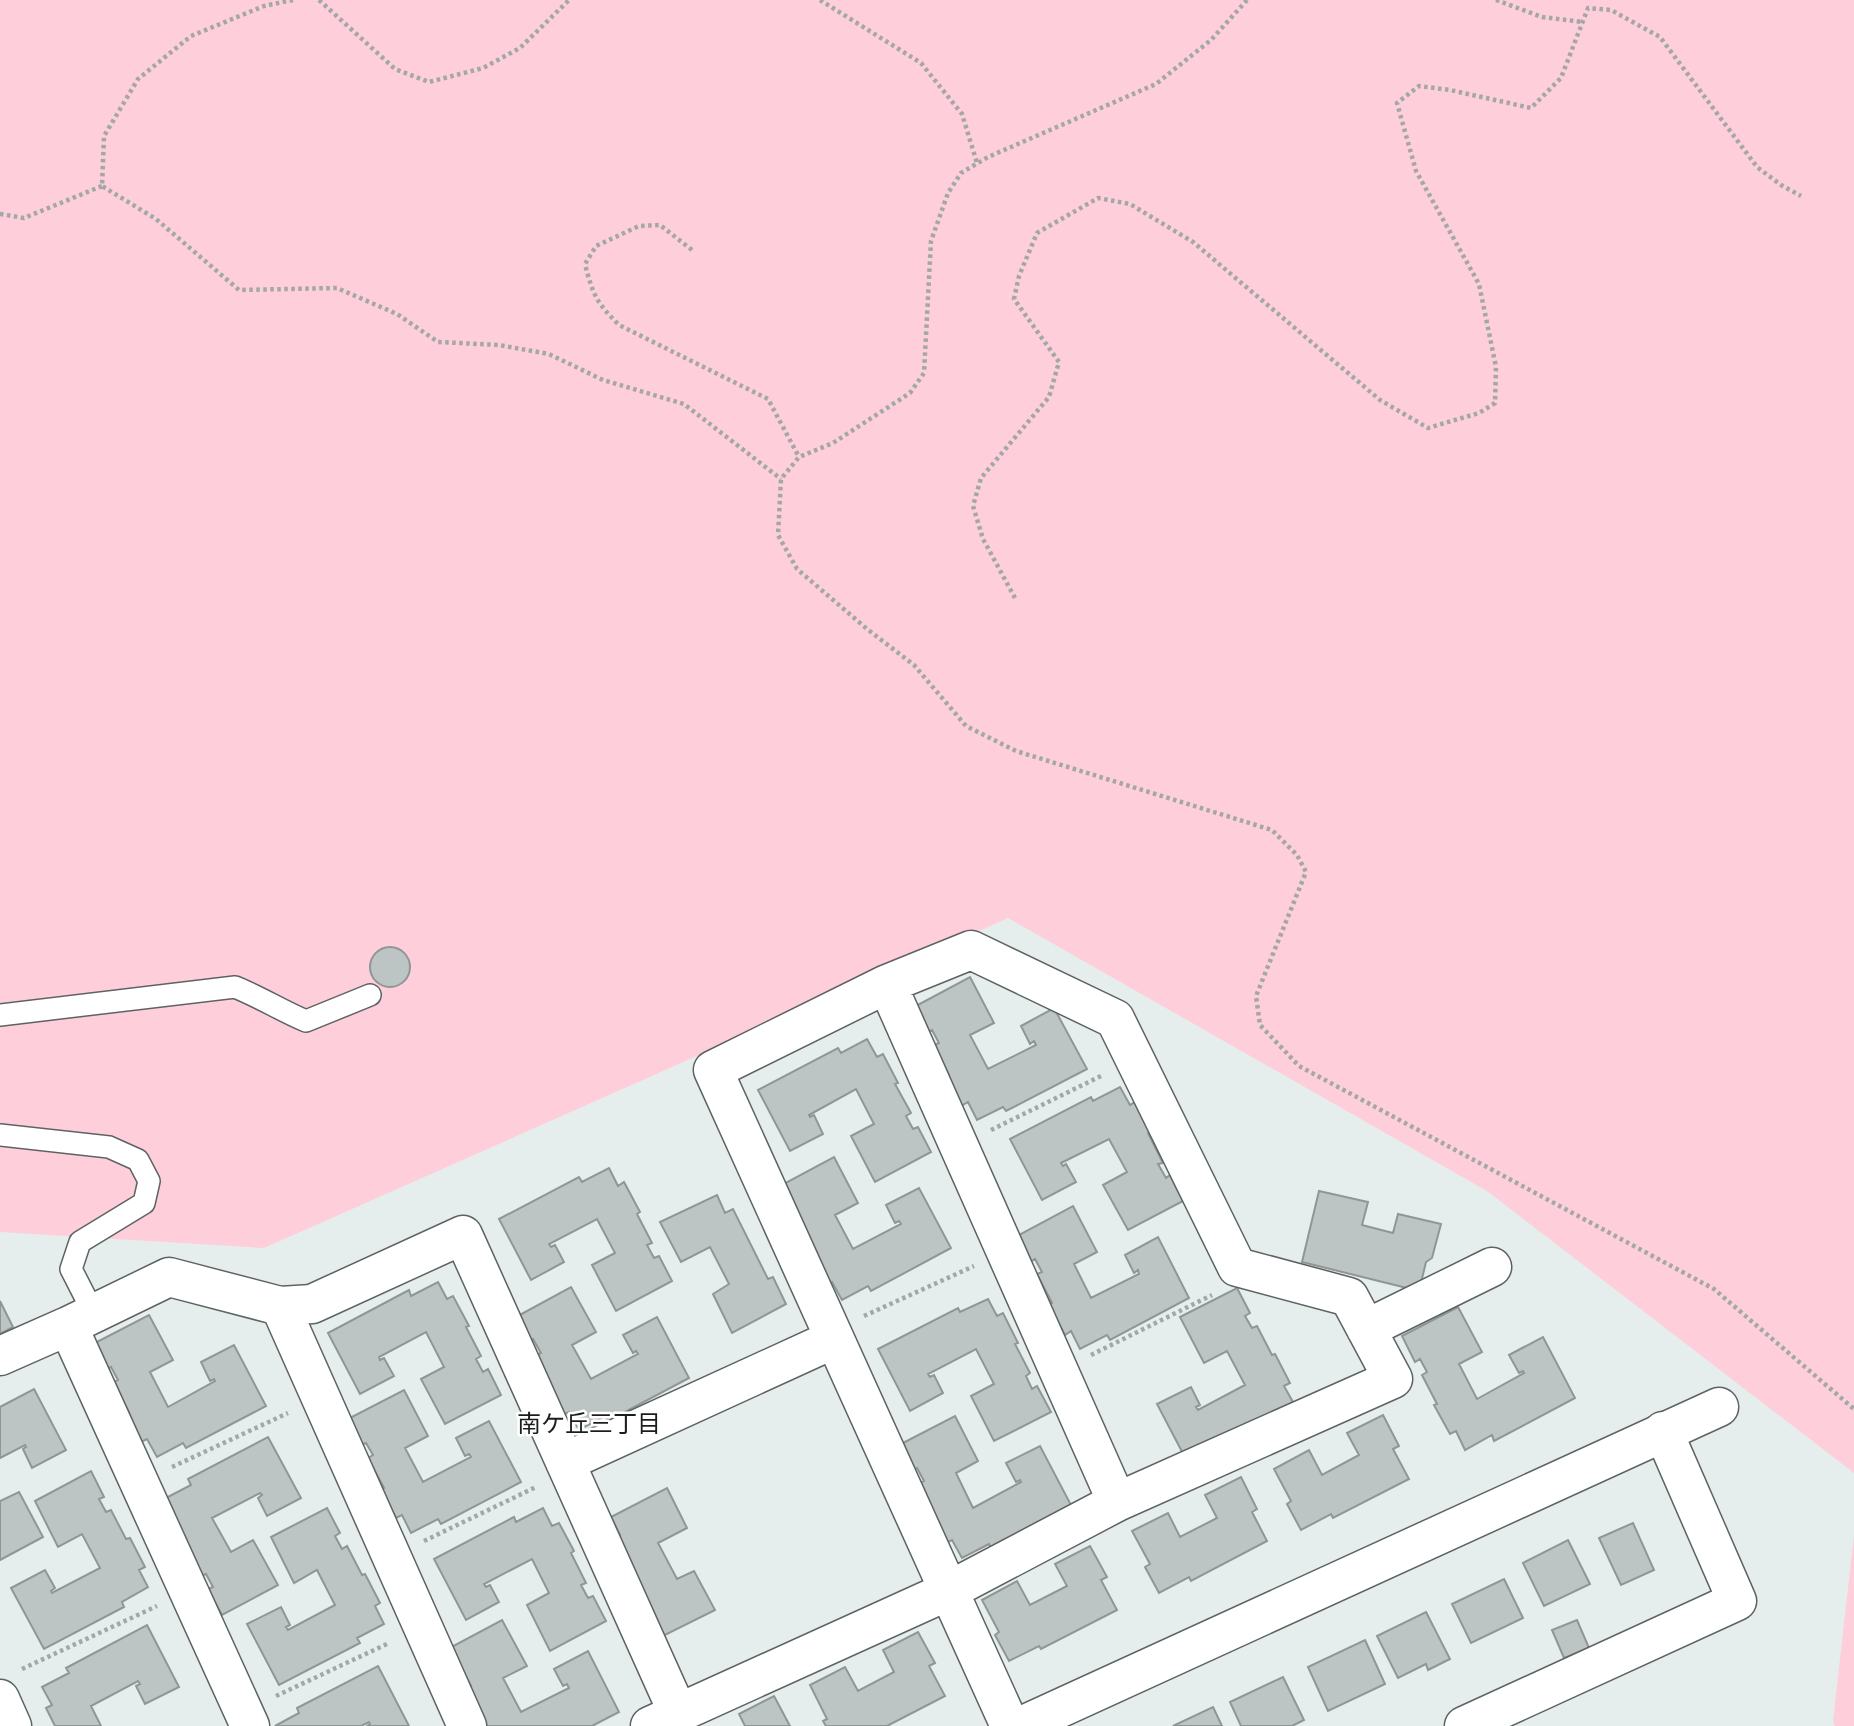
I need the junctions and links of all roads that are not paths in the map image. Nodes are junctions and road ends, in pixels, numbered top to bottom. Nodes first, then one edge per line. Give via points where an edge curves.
1 (887, 984) junction
2 (370, 995) dead end
3 (0, 1015) edge
4 (0, 1135) edge
5 (1492, 1267) dead end
6 (280, 1306) junction
7 (81, 1320) junction
8 (1366, 1329) junction
9 (833, 1335) junction
10 (0, 1356) edge
11 (1719, 1407) dead end
12 (1663, 1431) junction
13 (567, 1466) junction
14 (1117, 1503) junction
15 (948, 1591) junction
16 (8, 1686) edge
17 (247, 1719) edge
18 (664, 1719) edge
19 (12, 1726) edge
20 (467, 1726) edge
21 (1010, 1726) edge
22 (1021, 1726) edge
23 (1464, 1726) edge

1 - 8 street via 971,950 1115,1019 1237,1267 1349,1297
1 - 9 street via 713,1070
1 - 14 street
2 - 3 lane via 306,1021 235,988
4 - 7 lane via 109,1147 138,1160 149,1181 144,1203 80,1242 71,1269
5 - 8 street
6 - 7 street via 169,1277
6 - 13 street via 312,1304 463,1235
6 - 20 street
7 - 10 street
7 - 17 street via 139,1482
8 - 14 street via 1393,1379
9 - 13 street
9 - 15 street
11 - 12 street
12 - 22 street
12 - 23 street via 1737,1601
13 - 18 street
14 - 15 street
15 - 18 street
15 - 21 street
16 - 19 street

